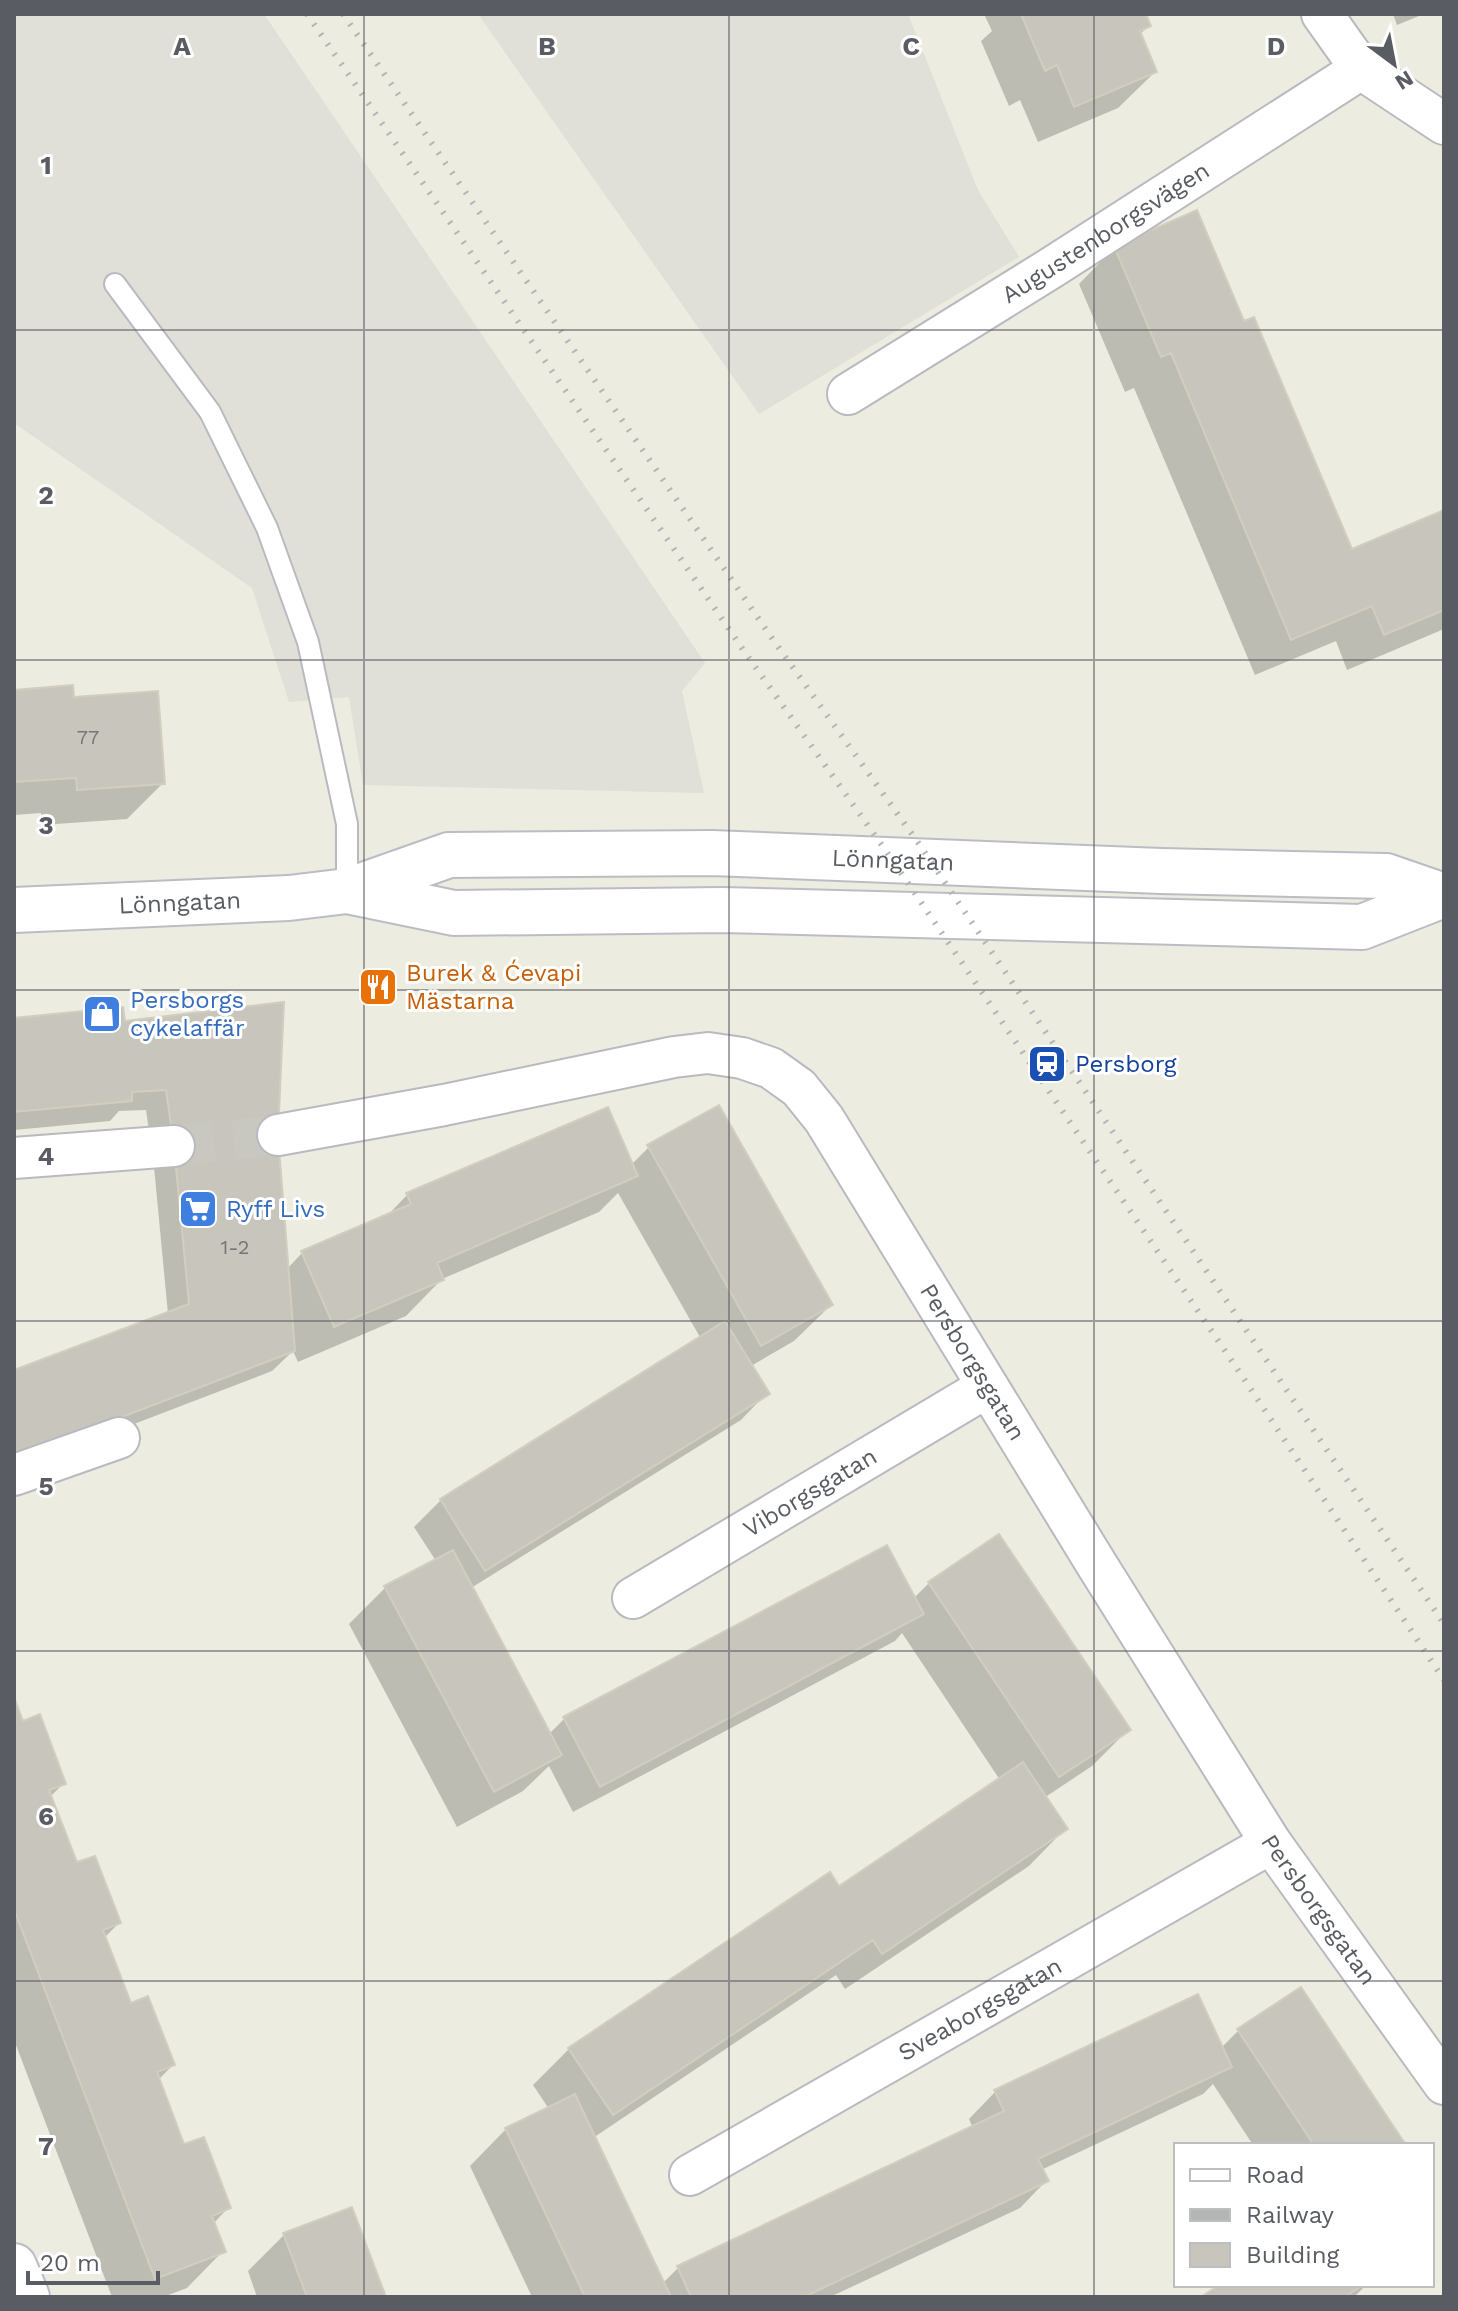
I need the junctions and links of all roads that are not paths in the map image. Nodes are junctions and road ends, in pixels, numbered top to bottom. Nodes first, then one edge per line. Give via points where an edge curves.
1 (1322, 14) edge
2 (1361, 69) junction
3 (1444, 124) edge
4 (115, 284) dead end
5 (848, 394) dead end
6 (347, 891) junction
7 (1443, 896) edge
8 (14, 910) edge
9 (278, 1135) tunnel mouth
10 (174, 1146) tunnel mouth
11 (14, 1158) edge
12 (987, 1387) junction
13 (119, 1438) dead end
14 (14, 1475) edge
15 (633, 1598) dead end
16 (1271, 1843) junction
17 (1444, 2084) edge
18 (690, 2175) dead end
19 (14, 2266) edge
20 (27, 2297) edge

1 - 2 street
2 - 3 street
2 - 5 street, Augustenborgsvägen
4 - 6 lane via 210,412 267,528 308,642 347,824
6 - 7 street, Lönngatan via 454,913 722,910 1362,927
6 - 7 street, Lönngatan via 449,855 712,853 1386,876
6 - 8 street, Lönngatan
9 - 12 street, Persborgsgatan via 674,1057 708,1053 771,1068 799,1088 824,1119
10 - 11 street
12 - 15 street, Viborgsgatan
12 - 16 street, Persborgsgatan
13 - 14 street
16 - 17 street, Persborgsgatan
16 - 18 street, Sveaborgsgatan
19 - 20 street

